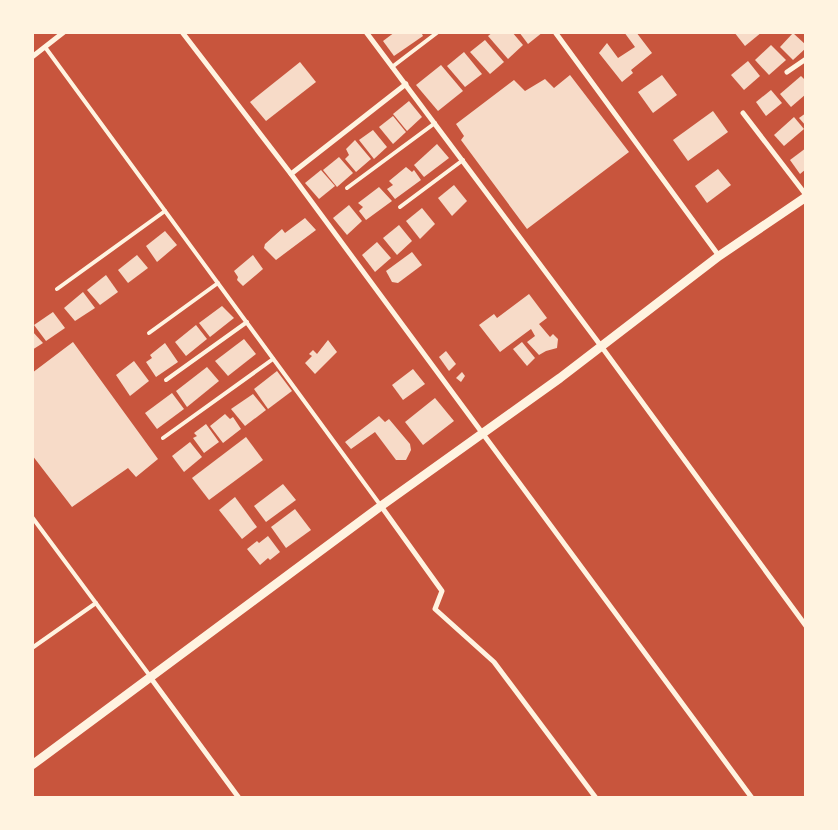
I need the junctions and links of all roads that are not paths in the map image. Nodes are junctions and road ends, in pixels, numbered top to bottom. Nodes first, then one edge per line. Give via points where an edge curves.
1 (64, 32) edge
2 (182, 32) edge
3 (366, 32) edge
4 (438, 32) edge
5 (555, 32) edge
6 (45, 47) junction
7 (32, 57) edge
8 (806, 59) edge
9 (392, 67) junction
10 (787, 72) dead end
11 (406, 84) junction
12 (743, 113) dead end
13 (435, 123) junction
14 (462, 160) junction
15 (291, 174) junction
16 (347, 188) dead end
17 (806, 196) edge
18 (400, 207) dead end
19 (165, 211) junction
20 (719, 256) junction
21 (218, 283) junction
22 (57, 289) dead end
23 (246, 322) junction
24 (149, 333) dead end
25 (601, 346) junction
26 (273, 359) junction
27 (166, 380) dead end
28 (482, 434) junction
29 (163, 438) dead end
30 (381, 506) junction
31 (32, 517) edge
32 (96, 603) junction
33 (806, 626) edge
34 (32, 648) edge
35 (150, 677) junction
36 (32, 765) edge
37 (239, 798) edge
38 (596, 798) edge
39 (752, 798) edge

1 - 6 street
2 - 15 street
3 - 9 street
4 - 9 lane
5 - 20 street
6 - 7 street
6 - 19 lane
8 - 10 street
9 - 11 street
11 - 13 street
11 - 15 street
12 - 17 street
13 - 14 street
13 - 16 lane
14 - 18 lane
14 - 25 street
15 - 28 street
17 - 20 street
19 - 21 lane
19 - 22 lane
20 - 25 street
21 - 23 lane
21 - 24 lane
23 - 26 lane
23 - 27 lane
25 - 28 street
25 - 33 street
26 - 29 lane
26 - 30 lane
28 - 30 street
28 - 39 street
30 - 35 street
30 - 38 street via 442,591 435,609 494,662
31 - 32 lane
32 - 34 lane
32 - 35 lane
35 - 36 street
35 - 37 street

